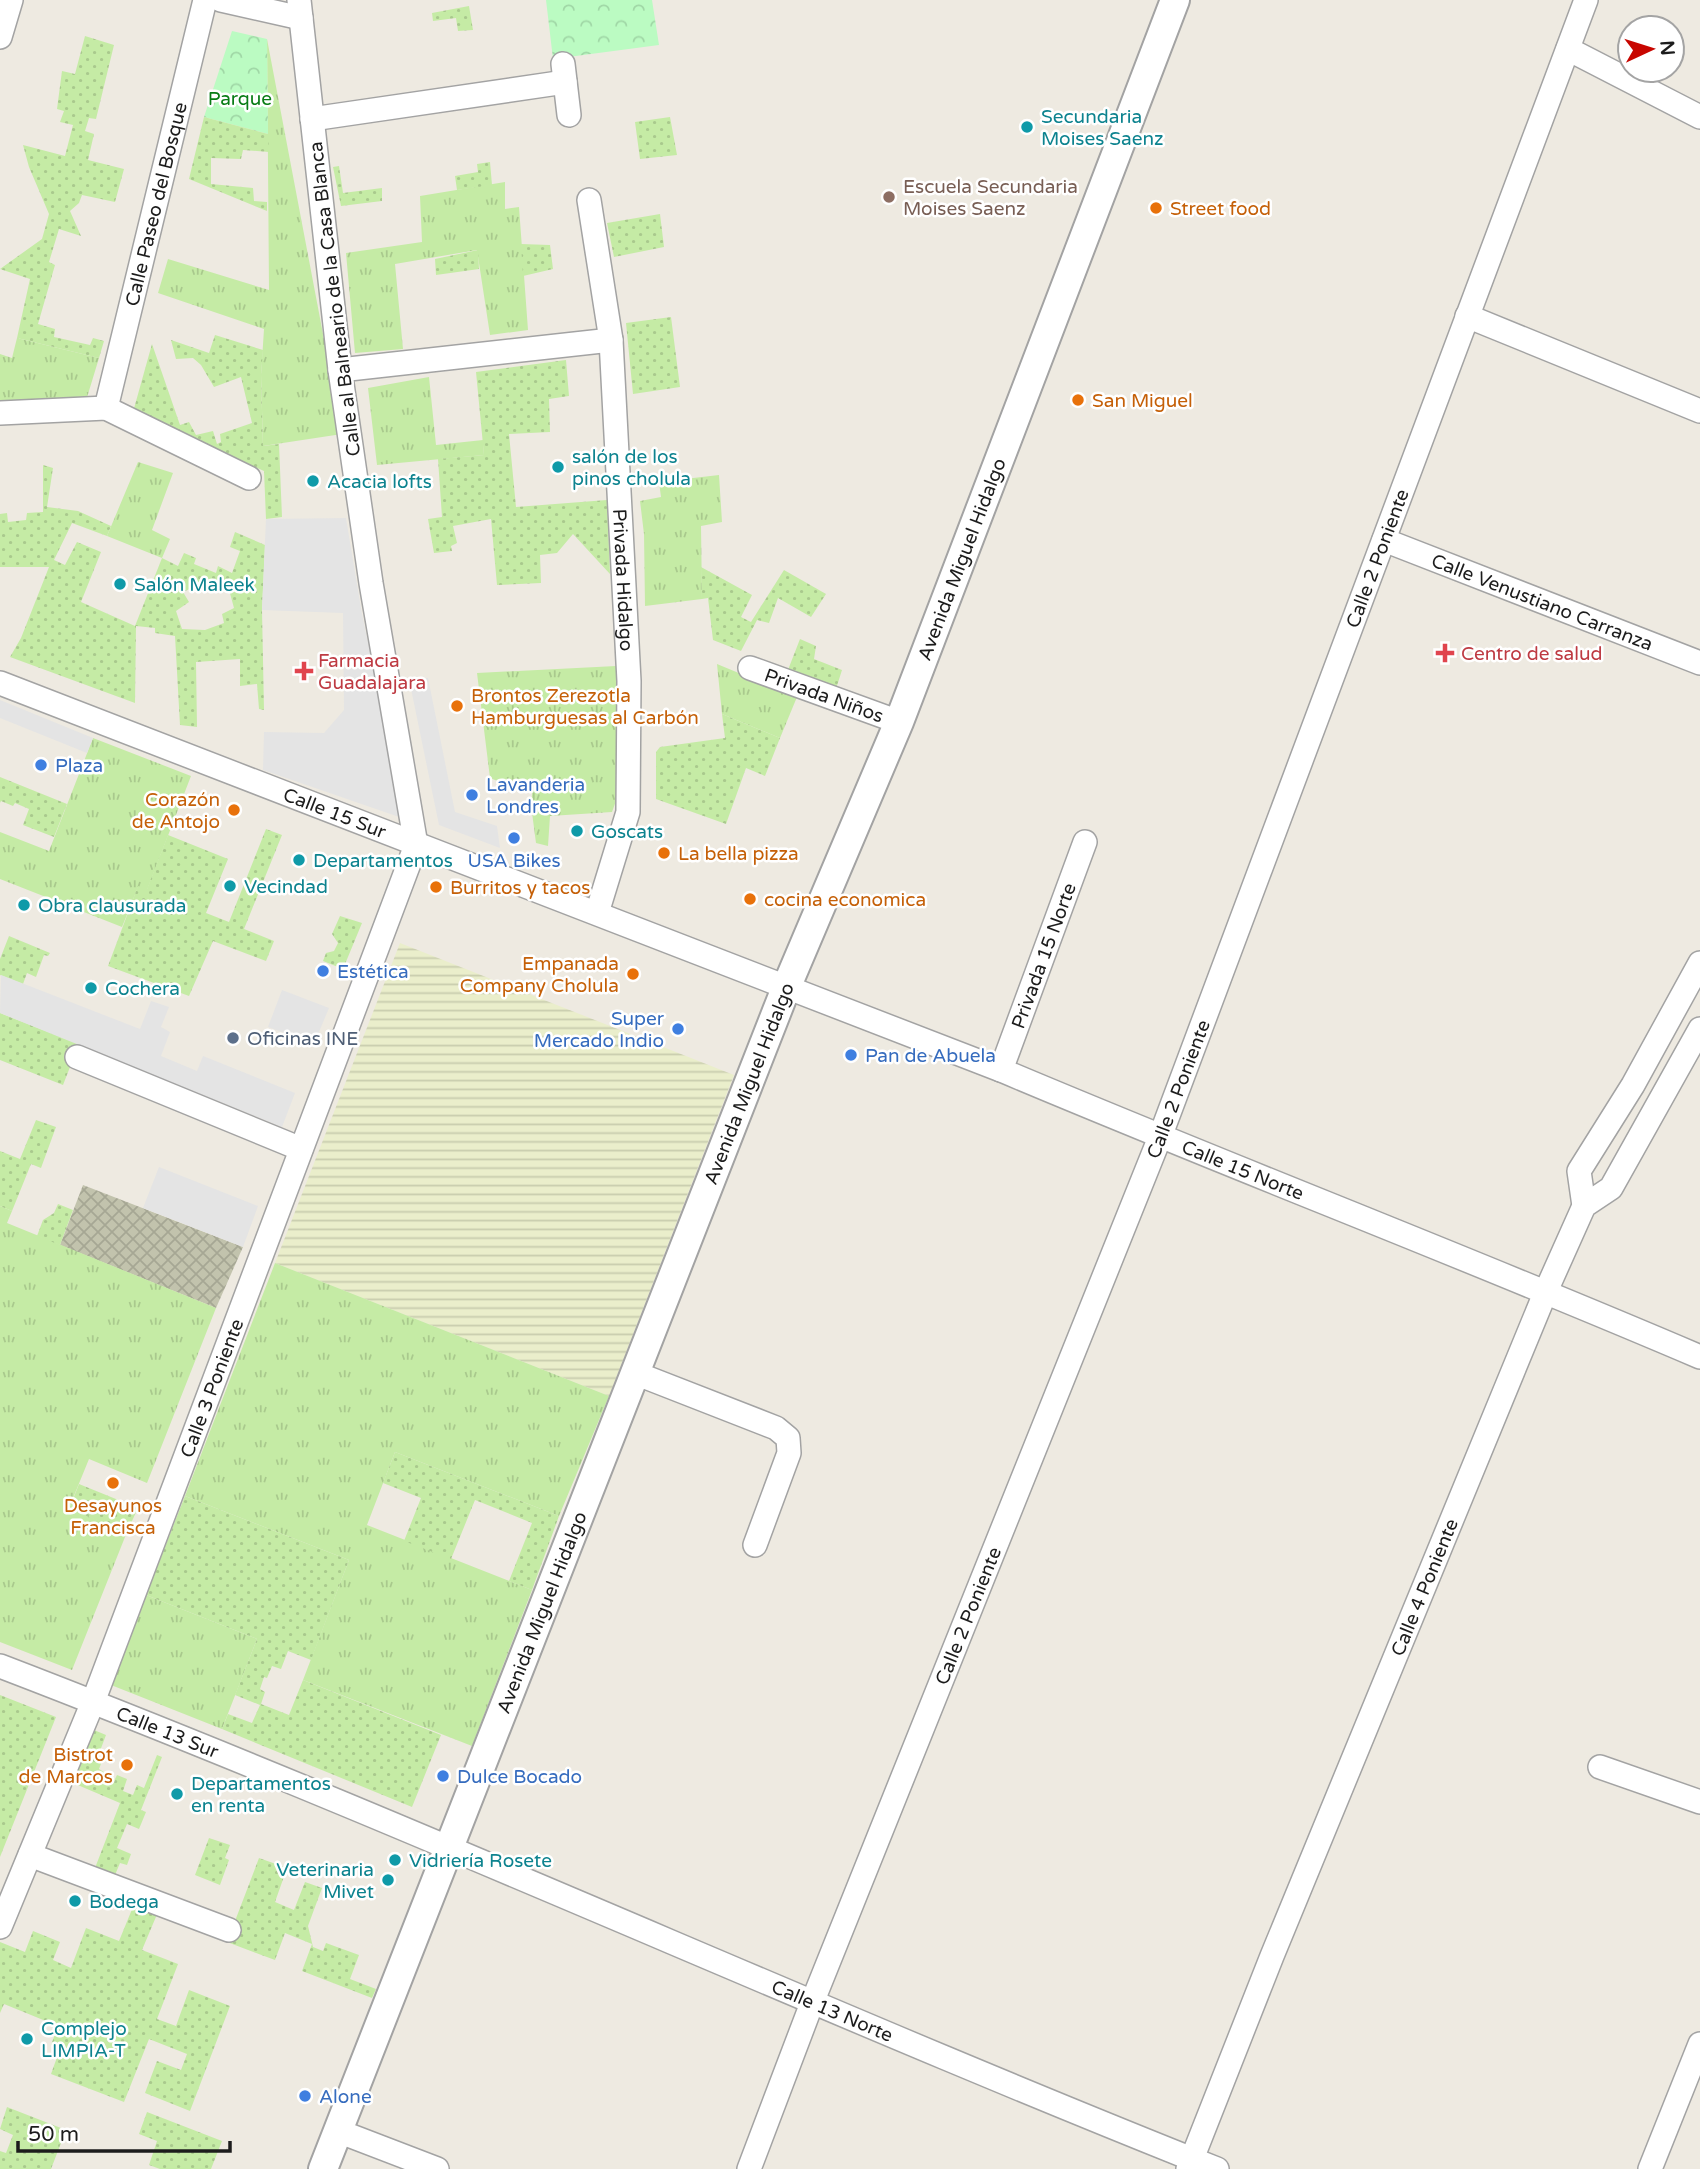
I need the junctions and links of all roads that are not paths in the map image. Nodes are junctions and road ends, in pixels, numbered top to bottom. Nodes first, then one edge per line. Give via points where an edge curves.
1 (11, 0) edge
2 (205, 0) edge
3 (221, 0) edge
4 (1175, 0) edge
5 (1586, 0) edge
6 (300, 9) edge
7 (0, 37) edge
8 (1568, 49) junction
9 (569, 115) dead end
10 (1700, 117) edge
11 (312, 119) junction
12 (589, 201) dead end
13 (1467, 317) junction
14 (611, 340) junction
15 (340, 370) junction
16 (106, 408) junction
17 (1700, 411) edge
18 (0, 413) edge
19 (249, 478) dead end
20 (1384, 540) junction
21 (1700, 663) edge
22 (750, 668) dead end
23 (0, 683) edge
24 (899, 722) junction
25 (1085, 842) dead end
26 (416, 845) junction
27 (597, 913) junction
28 (1700, 963) edge
29 (786, 988) junction
30 (1700, 1029) edge
31 (77, 1056) dead end
32 (1002, 1070) junction
33 (1160, 1137) junction
34 (301, 1149) junction
35 (1584, 1206) junction
36 (1546, 1291) junction
37 (1700, 1357) edge
38 (635, 1373) junction
39 (755, 1545) dead end
40 (0, 1666) edge
41 (93, 1702) junction
42 (1600, 1767) dead end
43 (1700, 1802) edge
44 (450, 1847) junction
45 (30, 1855) junction
46 (0, 1927) edge
47 (229, 1930) dead end
48 (812, 2003) junction
49 (1700, 2044) edge
50 (338, 2131) junction
51 (1190, 2164) edge
52 (323, 2169) edge
53 (438, 2169) edge
54 (749, 2169) edge
55 (1217, 2169) edge
56 (1650, 2169) edge

1 - 7 street
2 - 16 street, Calle Paseo del Bosque
3 - 6 street via 265,12
4 - 24 street, Avenida Miguel Hidalgo
5 - 8 street, Calle 2 Poniente
6 - 11 street, Calle al Balneario de la Casa Blanca
8 - 10 street
8 - 13 street, Calle 2 Poniente
9 - 11 street via 564,73
11 - 15 street, Calle al Balneario de la Casa Blanca
12 - 14 street, Privada Hidalgo
13 - 17 street
13 - 20 street, Calle 2 Poniente
14 - 15 street
14 - 27 street, Privada Hidalgo via 629,681 628,812
15 - 26 street, Calle al Balneario de la Casa Blanca
16 - 18 street
16 - 19 street
20 - 21 street, Calle Venustiano Carranza
20 - 33 street, Calle 2 Poniente
22 - 24 street, Privada Niños
23 - 26 street, Calle 15 Sur
24 - 29 street, Avenida Miguel Hidalgo
25 - 32 street, Privada 15 Norte
26 - 27 street, Calle 15 Sur
26 - 34 street, Calle 3 Poniente
27 - 29 street, Calle 15 Sur
28 - 35 street via 1579,1171
29 - 32 street, Calle 15 Norte
29 - 38 street, Avenida Miguel Hidalgo
30 - 35 street via 1611,1188
31 - 34 street
32 - 33 street, Calle 15 Norte
33 - 36 street, Calle 15 Norte
33 - 48 street, Calle 2 Poniente
34 - 41 street, Calle 3 Poniente
35 - 36 street, Calle 4 Poniente
36 - 37 street, Calle 15 Norte
36 - 51 street, Calle 4 Poniente
38 - 39 street via 776,1428 788,1438 789,1453
38 - 44 street, Avenida Miguel Hidalgo
40 - 41 street, Calle 13 Sur
41 - 44 street, Calle 13 Sur
41 - 45 street, Calle 3 Poniente
42 - 43 street
44 - 48 street, Calle 13 Norte
44 - 50 street, Avenida Miguel Hidalgo
45 - 46 street, Calle 3 Poniente
45 - 47 street
48 - 51 street, Calle 13 Norte
48 - 54 street, Calle 2 Poniente
49 - 56 street
50 - 52 street, Avenida Miguel Hidalgo
50 - 53 street
51 - 55 street, Calle 13 Norte

